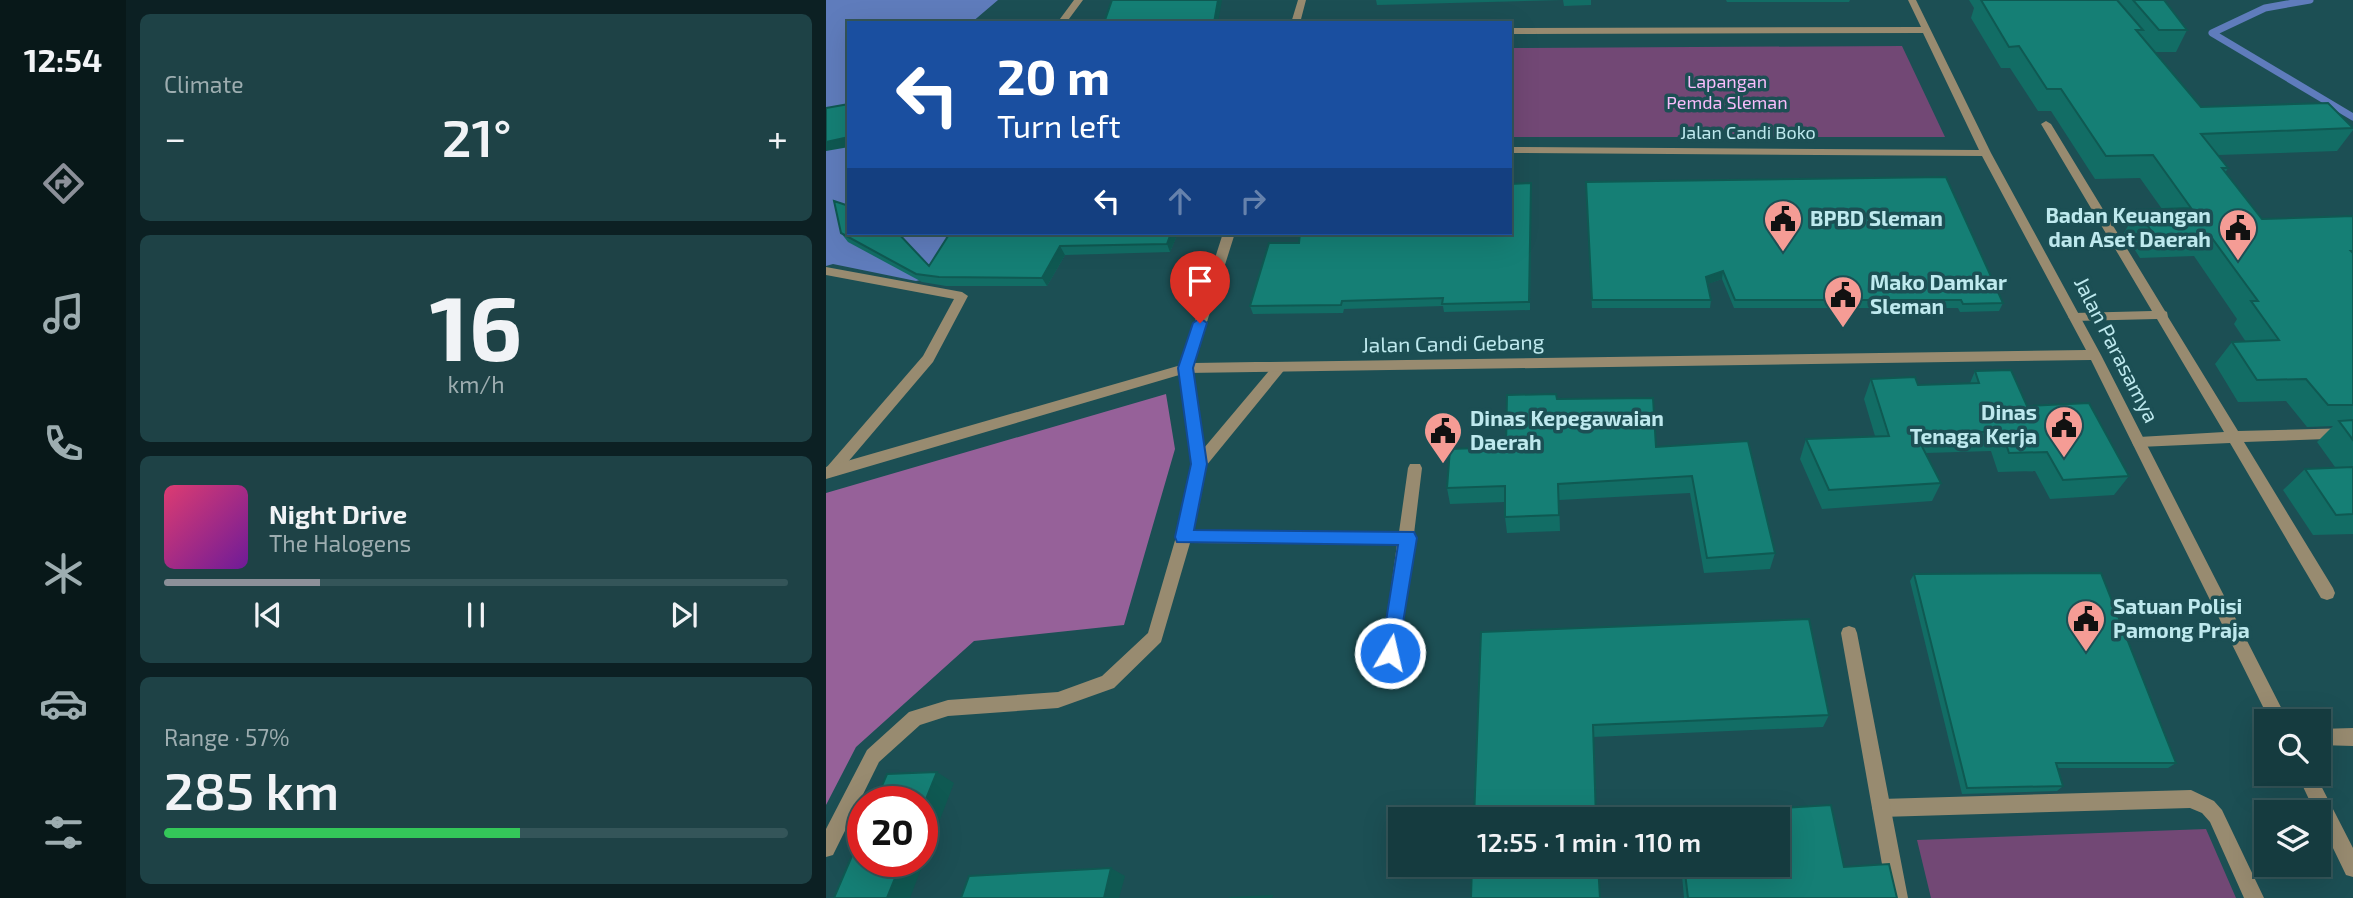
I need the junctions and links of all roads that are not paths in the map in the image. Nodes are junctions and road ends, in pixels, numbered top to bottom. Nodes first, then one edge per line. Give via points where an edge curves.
1 (1079, 0) edge
2 (1302, 0) edge
3 (1912, 0) edge
4 (1063, 21) edge
5 (1296, 21) edge
6 (1924, 30) junction
7 (1512, 31) edge
8 (2046, 124) dead end
9 (1512, 150) edge
10 (1986, 153) junction
11 (1228, 235) edge
12 (826, 271) edge
13 (2163, 315) junction
14 (2074, 317) junction
15 (2095, 355) junction
16 (1186, 368) junction
17 (1279, 368) junction
18 (2353, 433) edge
19 (2234, 438) junction
20 (2139, 442) junction
21 (1199, 464) junction
22 (1415, 468) dead end
23 (828, 472) edge
24 (1184, 537) junction
25 (1408, 538) junction
26 (2327, 593) dead end
27 (1849, 633) dead end
28 (1390, 653) dead end
29 (2274, 709) edge
30 (2331, 737) edge
31 (2353, 737) edge
32 (2312, 786) edge
33 (1881, 808) junction
34 (826, 848) edge
35 (2353, 867) edge
36 (1898, 898) edge
37 (2254, 898) edge

1 - 4 street
2 - 5 street
3 - 6 street, Jalan Parasamya
6 - 7 street
6 - 10 street, Jalan Parasamya
8 - 13 street
9 - 10 street, Jalan Candi Boko
10 - 14 street, Jalan Parasamya
11 - 16 street
12 - 23 street via 961,296 928,359
13 - 14 street
13 - 19 street
14 - 15 street, Jalan Parasamya
15 - 17 street, Jalan Candi Gebang
15 - 20 street, Jalan Parasamya
16 - 17 street, Jalan Candi Gebang
16 - 21 street
16 - 23 street, Jalan Candi Gebang
17 - 21 street
18 - 19 street
19 - 20 street
19 - 26 street
20 - 29 street, Jalan Parasamya
21 - 24 street
22 - 25 street
24 - 25 street
24 - 34 street via 1155,637 1108,682 1058,700 948,708 915,718 873,756
25 - 28 street
27 - 33 street
30 - 31 street
32 - 35 street
33 - 36 street
33 - 37 street via 2191,799 2216,816

